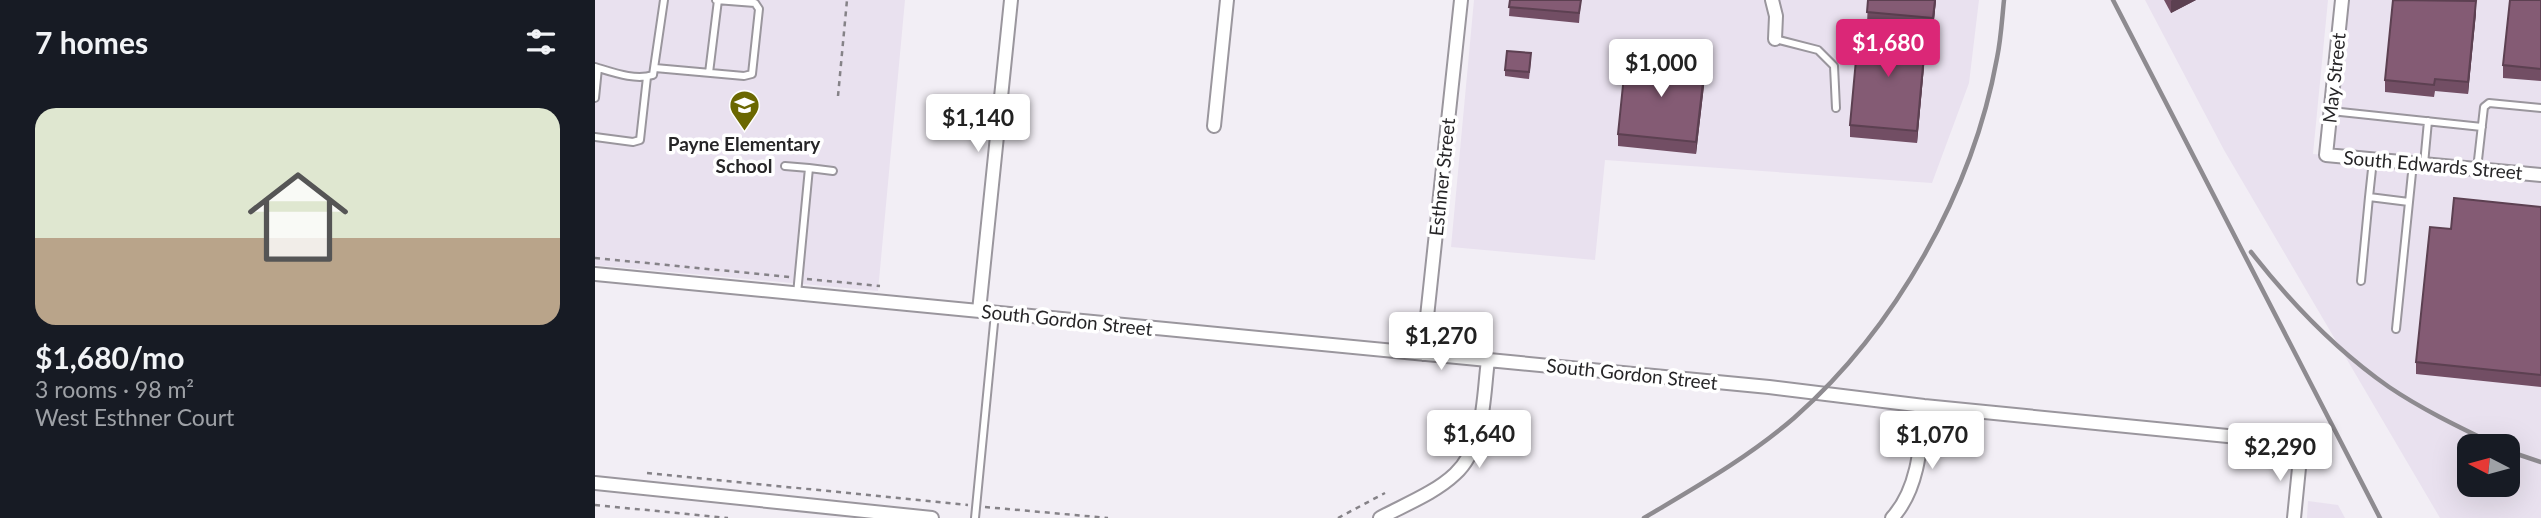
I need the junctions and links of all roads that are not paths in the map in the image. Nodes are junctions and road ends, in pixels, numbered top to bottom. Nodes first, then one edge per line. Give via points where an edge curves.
1 (664, 0) edge
2 (717, 0) edge
3 (1011, 0) edge
4 (1227, 0) edge
5 (1461, 0) edge
6 (1772, 0) edge
7 (2342, 0) edge
8 (1775, 39) joint
9 (597, 68) edge
10 (655, 68) junction
11 (709, 73) junction
12 (647, 77) junction
13 (595, 98) edge
14 (1836, 108) dead end
15 (2541, 108) edge
16 (2331, 111) junction
17 (2428, 121) junction
18 (1214, 126) dead end
19 (2481, 127) junction
20 (595, 137) edge
21 (2326, 155) joint
22 (2373, 160) junction
23 (2419, 164) junction
24 (785, 166) dead end
25 (809, 168) junction
26 (2477, 169) junction
27 (833, 171) dead end
28 (2541, 175) edge
29 (2369, 197) junction
30 (2409, 202) junction
31 (595, 274) edge
32 (2361, 281) dead end
33 (797, 293) junction
34 (979, 311) junction
35 (995, 313) junction
36 (2396, 329) dead end
37 (1423, 354) junction
38 (1487, 360) junction
39 (1924, 406) junction
40 (595, 483) edge
41 (932, 518) edge
42 (975, 518) edge
43 (1380, 518) edge
44 (1892, 518) edge
45 (2294, 518) edge

1 - 10 lane
2 - 11 lane
2 - 11 lane via 755,3 759,9 751,74
3 - 34 street
4 - 18 street
5 - 37 street, Esthner Street
6 - 8 street
7 - 16 street, May Street
8 - 14 lane via 1818,50 1835,66
9 - 12 lane
9 - 13 lane
10 - 11 lane
10 - 12 lane
12 - 20 lane via 640,140
15 - 19 lane via 2489,103
16 - 17 lane
16 - 21 street, May Street
17 - 19 lane
17 - 23 lane
19 - 26 lane
21 - 22 street, South Edwards Street
22 - 23 street, South Edwards Street
22 - 29 lane
23 - 26 street, South Edwards Street
23 - 30 lane
24 - 25 lane
25 - 27 lane
25 - 33 lane
26 - 28 street, South Edwards Street
29 - 30 lane
29 - 32 lane
30 - 36 lane
31 - 33 street, South Gordon Street
33 - 34 street, South Gordon Street
34 - 35 street, South Gordon Street
35 - 37 street, South Gordon Street
35 - 42 lane
37 - 38 street, South Gordon Street
38 - 39 street, South Gordon Street
38 - 43 street via 1479,429 1457,473
39 - 44 street via 1918,462
39 - 45 street, South Gordon Street via 2291,446 2299,468
40 - 41 street

